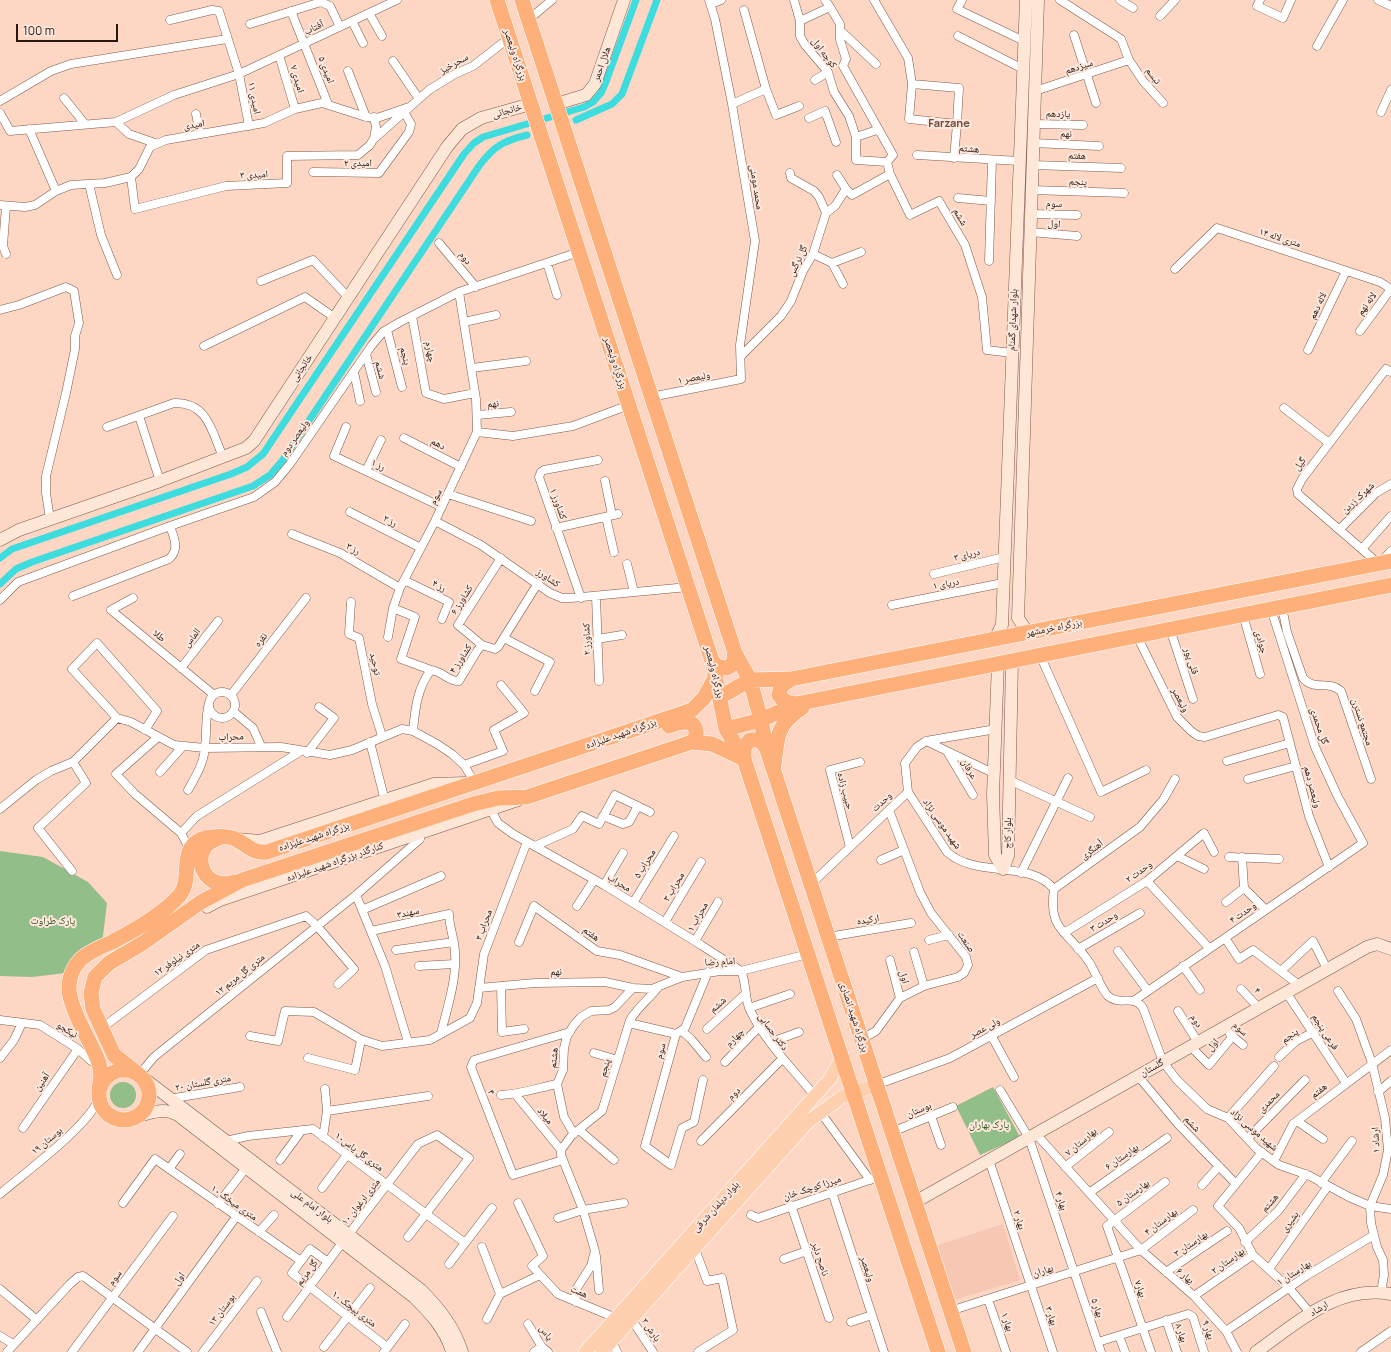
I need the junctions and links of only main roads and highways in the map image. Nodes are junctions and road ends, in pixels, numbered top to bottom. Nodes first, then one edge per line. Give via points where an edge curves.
1 (497, 0) edge
2 (522, 0) edge
3 (624, 0) edge
4 (1026, 0) edge
5 (1038, 0) edge
6 (531, 104) junction
7 (556, 104) junction
8 (1012, 353) junction
9 (1026, 354) junction
10 (0, 540) edge
11 (1385, 562) edge
12 (1391, 585) edge
13 (1018, 620) junction
14 (1002, 625) junction
15 (1028, 633) junction
16 (995, 639) junction
17 (735, 653) junction
18 (712, 661) junction
19 (1005, 662) junction
20 (716, 676) junction
21 (791, 679) junction
22 (750, 680) junction
23 (997, 682) junction
24 (1011, 684) junction
25 (720, 697) junction
26 (814, 700) junction
27 (796, 704) junction
28 (762, 720) junction
29 (726, 729) junction
30 (631, 731) junction
31 (692, 742) junction
32 (766, 747) junction
33 (744, 759) junction
34 (774, 770) junction
35 (527, 797) junction
36 (226, 837) junction
37 (242, 880) junction
38 (148, 940) junction
39 (1391, 949) edge
40 (842, 1058) junction
41 (140, 1075) junction
42 (830, 1079) junction
43 (865, 1089) junction
44 (99, 1094) junction
45 (135, 1117) junction
46 (809, 1121) junction
47 (915, 1202) junction
48 (924, 1232) junction
49 (345, 1238) junction
50 (1386, 1293) edge
51 (921, 1301) junction
52 (616, 1318) junction
53 (632, 1320) junction
54 (614, 1347) edge
55 (452, 1351) edge
56 (585, 1352) edge
57 (602, 1352) edge
58 (938, 1352) edge
59 (964, 1352) edge
60 (1256, 1352) edge

1 - 6 highway, بزرگراه ولیعصر
2 - 7 highway
3 - 7 main road, هلال احمر via 595,84 586,95
4 - 8 main road, بلوار شهدای گمنام
5 - 9 main road, بلوار شهدای گمنام
6 - 10 main road, خانجانی via 481,118 462,129 447,147 254,441 246,448 19,530
6 - 18 highway, بزرگراه ولیعصر
7 - 17 highway
8 - 9 main road
8 - 14 main road, بلوار شهدای گمنام
9 - 13 main road, بلوار شهدای گمنام
11 - 15 highway, بزرگراه خرمشهر
12 - 19 highway
13 - 14 main road via 1018,625 1012,630
13 - 15 main road
14 - 16 main road, بلوار شهدای گمنام
15 - 16 highway, بزرگراه خرمشهر
16 - 21 highway, بزرگراه خرمشهر
17 - 18 highway via 733,664 727,668 718,667
17 - 22 highway
18 - 20 highway, بزرگراه ولیعصر
19 - 23 main road, بلوار کاج
19 - 24 main road, بلوار کاج
19 - 26 highway
20 - 25 highway, بزرگراه ولیعصر
20 - 30 highway, بزرگراه شهید علیزاده via 704,698 692,710
21 - 22 highway, بزرگراه خرمشهر
21 - 27 highway via 781,686 779,695 785,702
22 - 25 highway, بزرگراه خرمشهر
22 - 28 highway, بزرگراه شهید انصاری
23 - 24 main road via 1004,678
23 - 24 main road, بلوار کاج via 993,773 994,855 1002,869 1008,856
25 - 29 highway, بزرگراه ولیعصر
26 - 27 highway
26 - 34 highway via 790,716 781,726 777,738
27 - 28 highway
28 - 29 highway
28 - 32 highway, بزرگراه شهید انصاری
29 - 33 highway, بزرگراه شهید انصاری
30 - 31 highway via 644,732 689,722 696,730
30 - 36 highway, بزرگراه شهید علیزاده via 267,852 255,852 239,841
31 - 33 highway, بزرگراه شهید علیزاده via 712,744
31 - 35 highway, بزرگراه شهید علیزاده
32 - 33 highway via 758,740 748,741 744,747
32 - 34 highway, بزرگراه شهید انصاری
33 - 40 highway, بزرگراه شهید انصاری
34 - 43 highway, بزرگراه شهید انصاری via 862,1039
35 - 37 highway, بزرگراه شهید علیزاده via 506,797 478,803
35 - 38 main road, کنارگذر بزرگراه شهید علیزاده via 220,900
36 - 37 highway via 212,841 204,850 201,861 204,872 211,880 220,884
36 - 44 highway via 201,840 190,850 185,886 179,896 136,928 87,954 72,971 69,983 71,999 98,1060 101,1075
37 - 38 highway, بزرگراه شهید علیزاده via 196,905
38 - 41 highway, بزرگراه شهید علیزاده via 110,962 97,974 91,990 92,1004 115,1057
39 - 47 main road, گلستان via 1377,944 1367,947
40 - 42 main road, بلوار دیلمان شرقی
40 - 43 highway, بزرگراه شهید انصاری
41 - 44 highway via 126,1070 115,1071 105,1078
41 - 45 highway via 148,1088 149,1099 143,1111
41 - 49 main road, بلوار امام علی
42 - 46 main road via 842,1075 846,1078 847,1084
42 - 52 main road, بلوار دیلمان شرقی
43 - 46 main road, بلوار دیلمان شرقی via 842,1097
43 - 47 highway, بزرگراه شهید انصاری via 892,1132
43 - 51 highway, بزرگراه شهید انصاری via 876,1178
44 - 45 highway via 104,1110 112,1117 123,1120
45 - 49 main road, بلوار امام علی via 161,1110 171,1112
46 - 53 main road, بلوار دیلمان شرقی
47 - 48 highway, بزرگراه شهید انصاری
48 - 51 highway via 916,1235 912,1244
48 - 59 highway, بزرگراه شهید انصاری
49 - 55 main road, بلوار امام علی via 431,1313
50 - 60 main road, ارشاد via 1361,1292 1337,1299
51 - 58 highway, بزرگراه شهید انصاری
52 - 53 main road
52 - 56 main road, بلوار دیلمان شرقی
53 - 54 main road, بلوار دیلمان شرقی
54 - 57 main road, بلوار دیلمان شرقی

